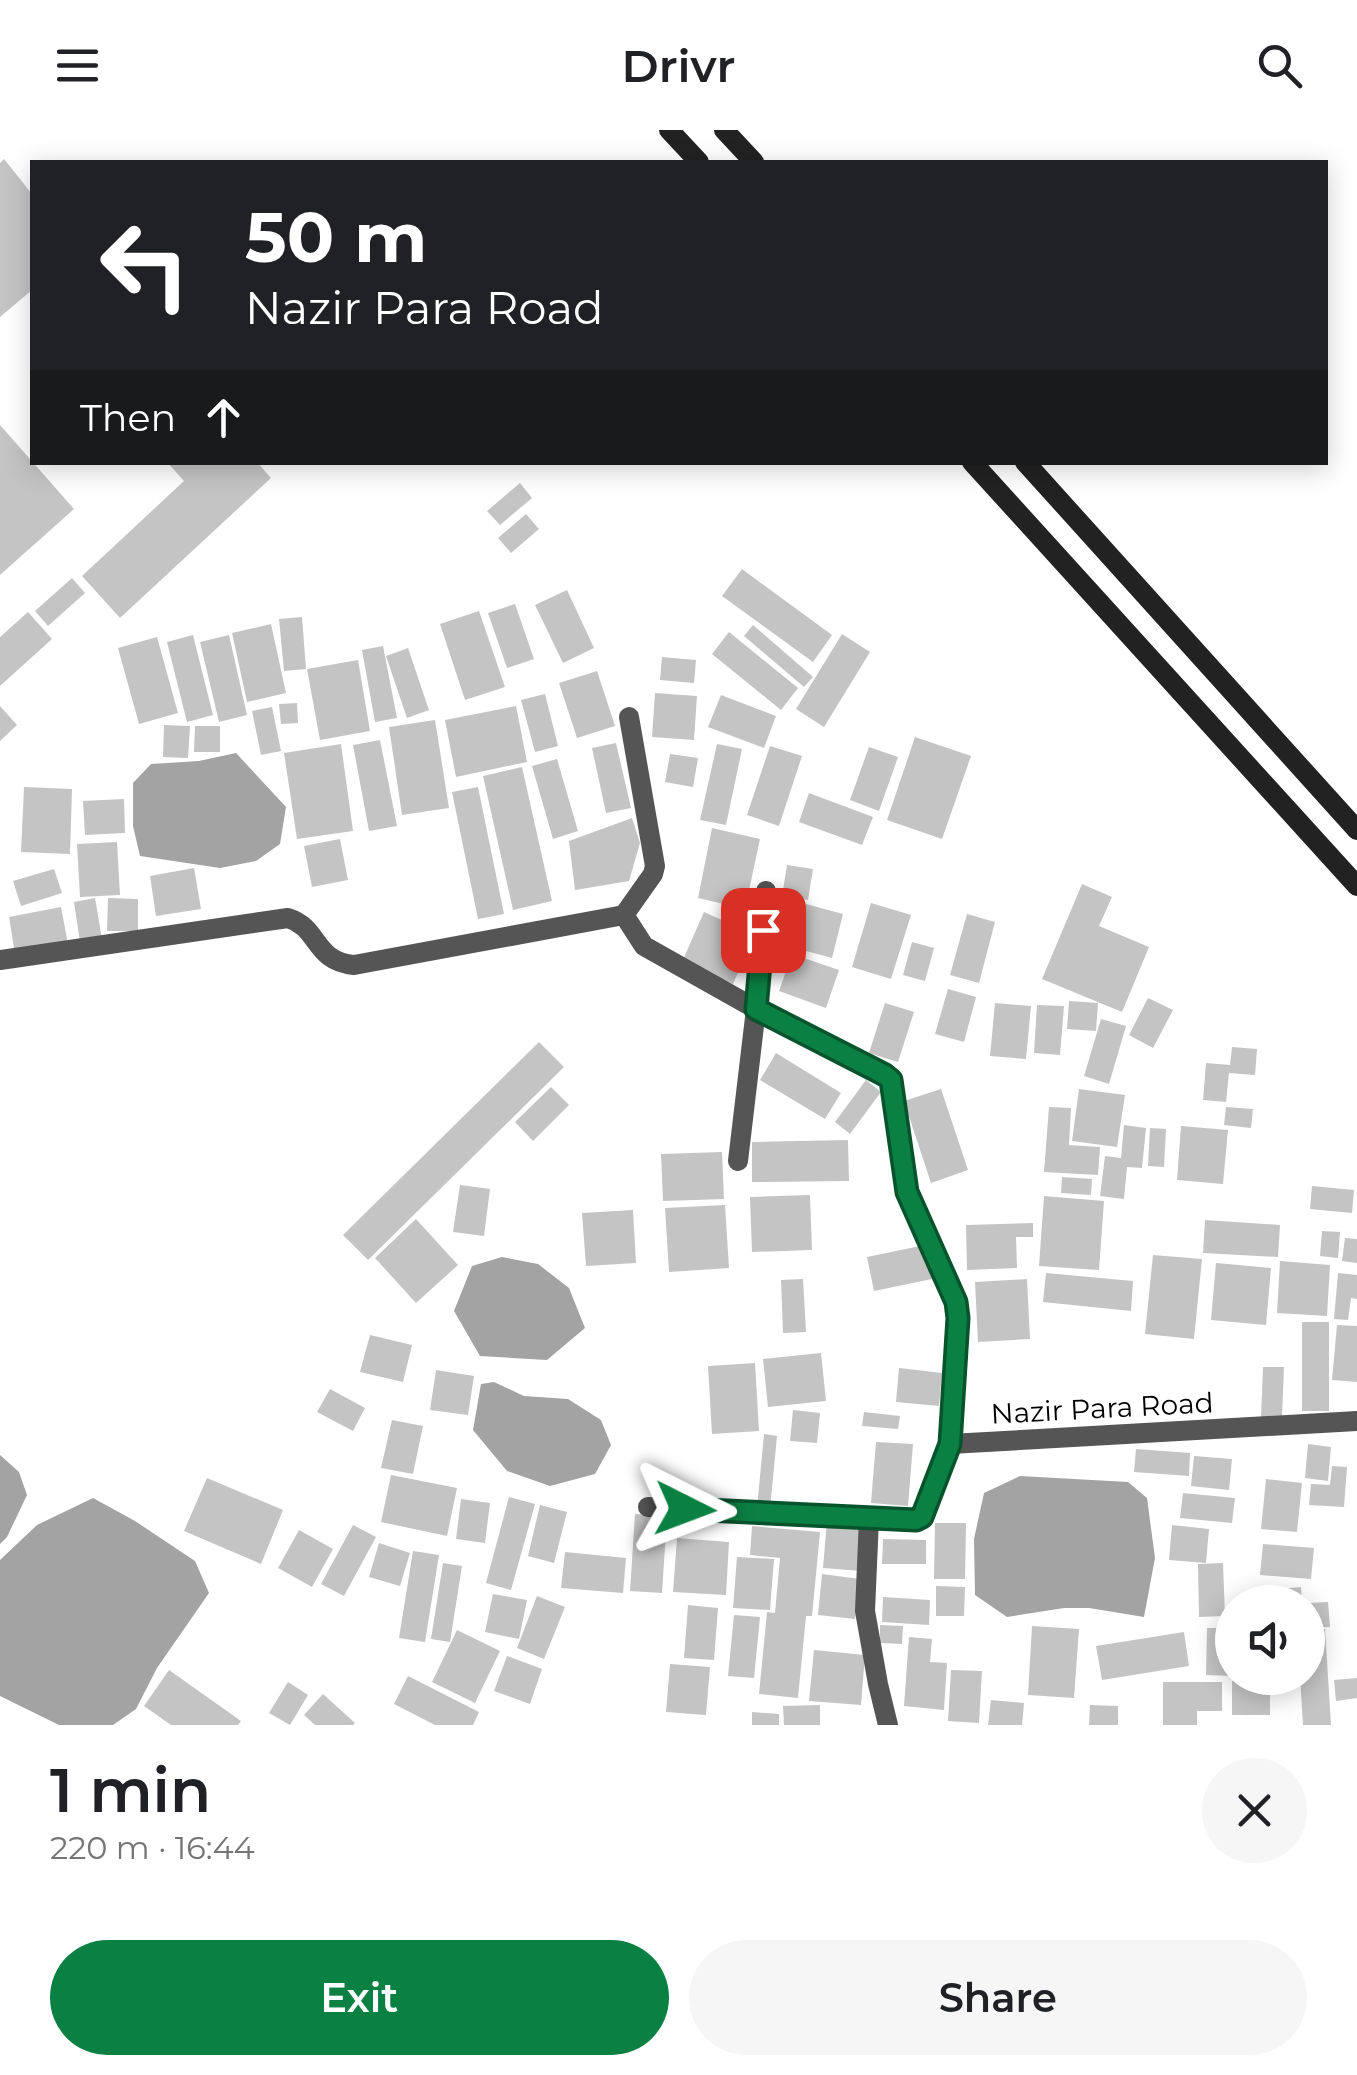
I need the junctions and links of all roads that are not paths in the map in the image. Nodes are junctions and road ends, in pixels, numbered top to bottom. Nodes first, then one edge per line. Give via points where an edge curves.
1 (669, 130) edge
2 (724, 130) edge
3 (697, 160) edge
4 (752, 160) edge
5 (975, 465) edge
6 (1029, 465) edge
7 (628, 716) dead end
8 (1357, 830) edge
9 (1357, 886) edge
10 (766, 891) dead end
11 (624, 916) junction
12 (0, 960) edge
13 (756, 1009) junction
14 (738, 1161) dead end
15 (1357, 1421) edge
16 (950, 1444) junction
17 (648, 1507) dead end
18 (869, 1519) junction
19 (888, 1725) edge

1 - 3 main road
2 - 4 main road
5 - 9 main road
6 - 8 main road
7 - 11 street via 655,866
10 - 13 street
11 - 12 street via 354,965 331,960 288,918
11 - 13 street via 644,946
13 - 14 street
13 - 16 street via 891,1080 907,1192 956,1302
15 - 16 street, Nazir Para Road
16 - 18 street via 922,1517
17 - 18 street
18 - 19 street via 865,1611

